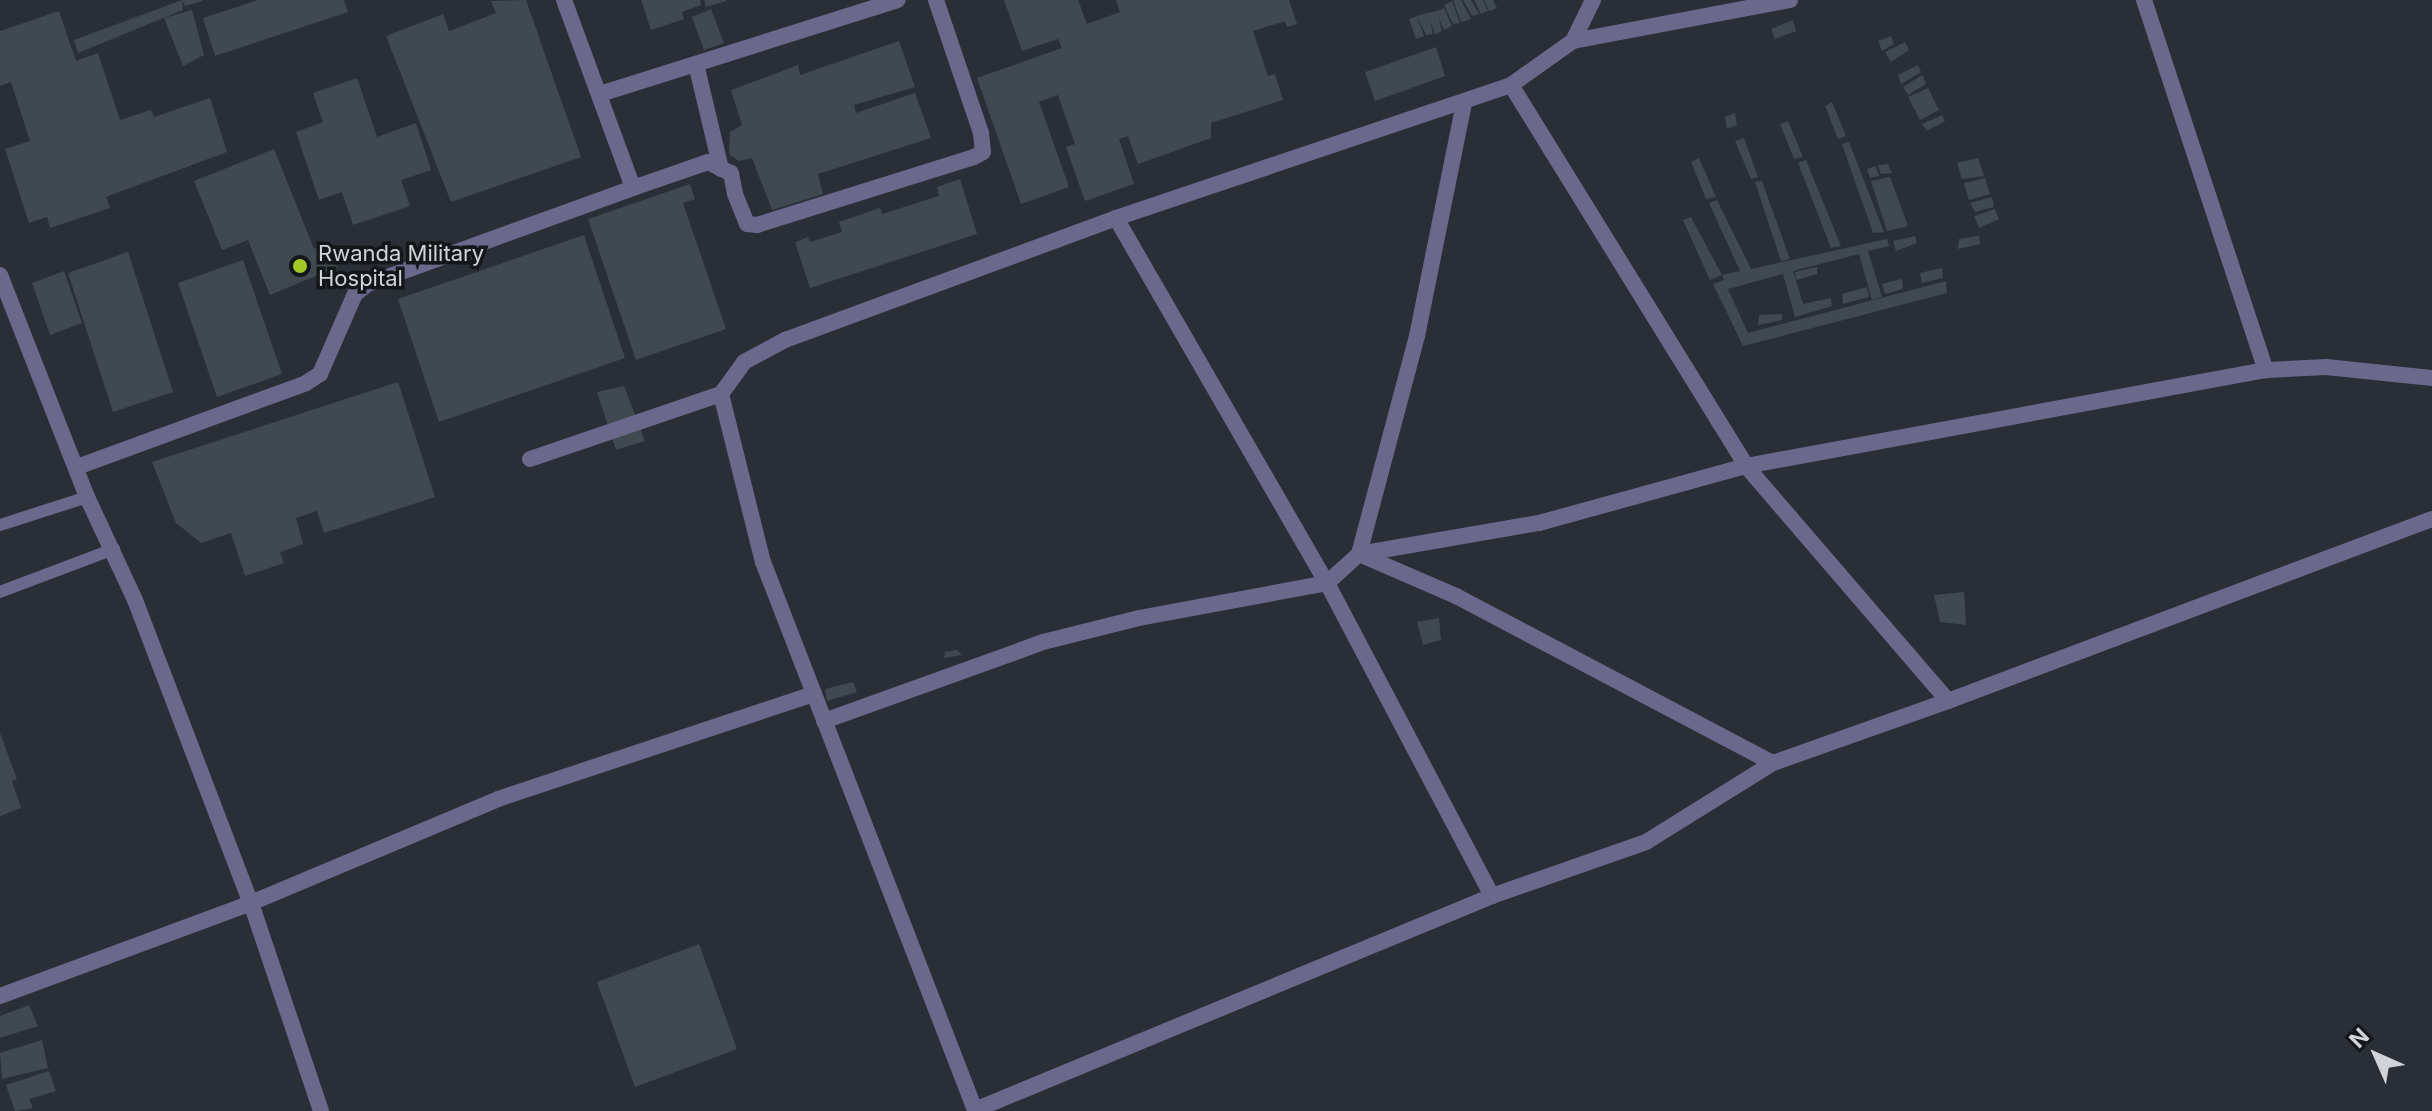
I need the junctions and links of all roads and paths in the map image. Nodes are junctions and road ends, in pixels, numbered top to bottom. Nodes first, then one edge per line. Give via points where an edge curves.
1 (564, 0) edge
2 (898, 0) edge
3 (936, 0) edge
4 (1593, 0) edge
5 (1790, 0) edge
6 (2144, 0) edge
7 (1573, 41) junction
8 (696, 64) junction
9 (1511, 85) junction
10 (600, 94) junction
11 (1464, 103) junction
12 (721, 169) junction
13 (633, 188) junction
14 (1116, 218) junction
15 (0, 275) edge
16 (2266, 370) junction
17 (2432, 378) edge
18 (721, 394) junction
19 (530, 459) dead end
20 (1746, 466) junction
21 (77, 467) junction
22 (87, 497) junction
23 (2432, 519) edge
24 (0, 525) edge
25 (114, 549) junction
26 (1359, 554) junction
27 (1327, 583) junction
28 (0, 592) edge
29 (814, 694) junction
30 (1948, 701) junction
31 (824, 721) junction
32 (1773, 763) junction
33 (1492, 896) junction
34 (251, 903) junction
35 (0, 996) edge
36 (321, 1111) edge
37 (975, 1111) edge

1 - 10 street
2 - 8 street
3 - 12 street via 983,152 757,225 747,224 731,173
4 - 7 street
5 - 7 street
6 - 16 street
7 - 9 street
8 - 10 street
8 - 12 street
9 - 11 street
9 - 20 street
10 - 13 street
11 - 14 street
11 - 26 street via 1417,336
12 - 13 street via 708,162
13 - 21 street via 368,284 350,303 320,374 306,383
14 - 18 street via 785,340 744,362
14 - 27 street
15 - 21 street
16 - 17 street via 2326,367
16 - 20 street
18 - 19 street
18 - 29 street via 763,562
20 - 26 street via 1539,523
20 - 30 street
21 - 22 street
22 - 24 lane
22 - 25 street
23 - 30 street
25 - 28 lane
25 - 34 street
26 - 27 street
26 - 32 street via 1456,596
27 - 31 street via 1043,642
27 - 33 street
29 - 31 street
29 - 34 street via 498,799
30 - 32 street
31 - 37 street
32 - 33 street via 1646,842
33 - 37 street
34 - 35 street
34 - 36 street

